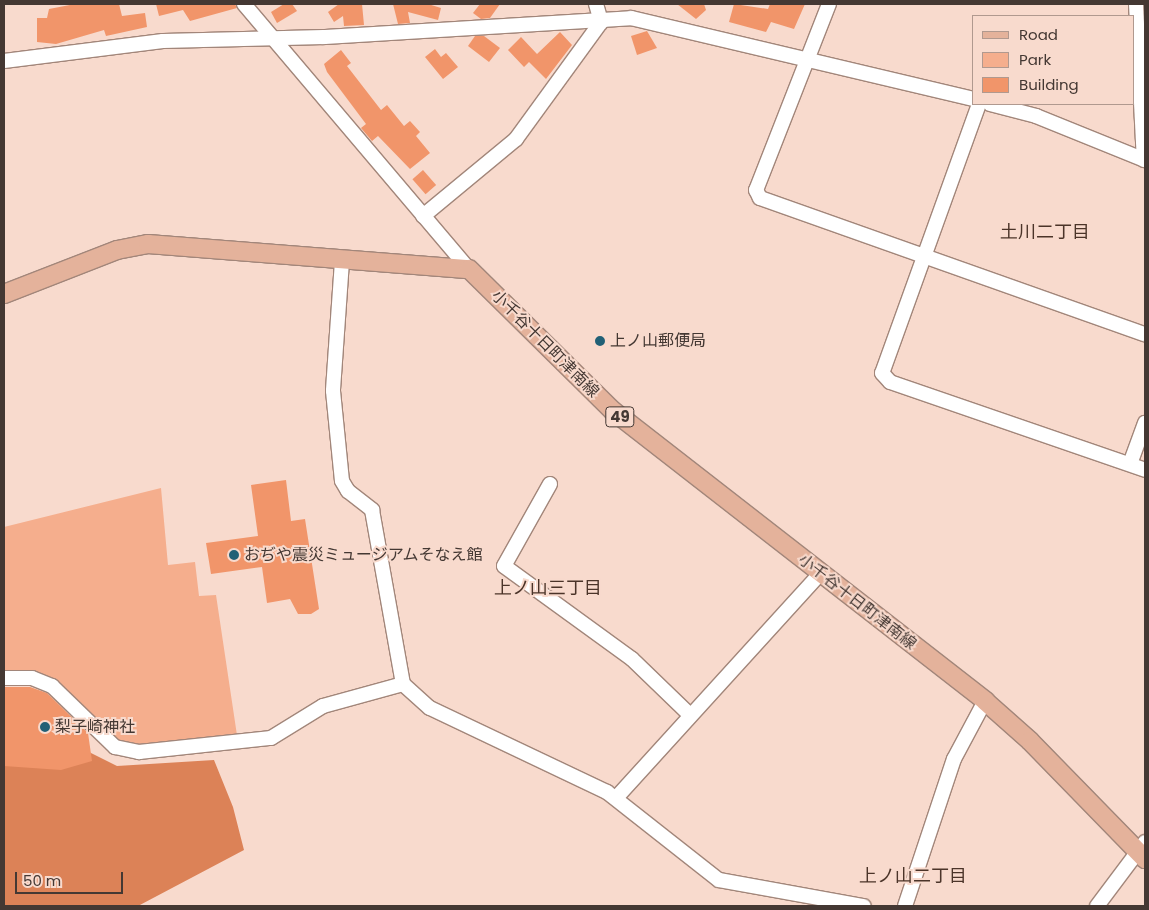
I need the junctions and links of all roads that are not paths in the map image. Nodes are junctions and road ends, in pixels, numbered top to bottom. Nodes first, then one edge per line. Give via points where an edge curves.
1 (244, 4) edge
2 (596, 4) edge
3 (829, 4) edge
4 (1136, 4) edge
5 (601, 22) junction
6 (272, 39) junction
7 (4, 61) edge
8 (808, 61) junction
9 (972, 100) edge
10 (980, 105) edge
11 (994, 105) edge
12 (1145, 160) edge
13 (423, 216) junction
14 (926, 256) junction
15 (342, 261) junction
16 (469, 269) junction
17 (4, 294) edge
18 (1145, 334) edge
19 (1145, 423) edge
20 (1130, 464) junction
21 (1145, 470) edge
22 (550, 484) dead end
23 (821, 573) junction
24 (4, 678) edge
25 (403, 684) junction
26 (985, 701) junction
27 (690, 715) junction
28 (616, 798) junction
29 (1143, 851) edge
30 (864, 906) edge
31 (905, 906) edge
32 (1097, 906) edge

1 - 6 street
2 - 5 street
3 - 8 street
4 - 12 street
5 - 6 street
5 - 8 street via 631,18
5 - 13 street via 516,140
6 - 7 street via 163,41
6 - 13 street
8 - 9 street
8 - 14 street via 756,190 760,198
10 - 14 street
11 - 12 street via 1036,116
13 - 16 street
14 - 18 street
14 - 20 street via 882,373 886,378
15 - 16 main road
15 - 17 main road via 148,244 117,250
15 - 25 street via 333,391 342,481 372,510
16 - 23 main road, 小千谷十日町津南線 / 49 via 614,411
19 - 20 street
20 - 21 street
22 - 27 street via 504,566 632,659
23 - 26 main road, 小千谷十日町津南線 / 49
23 - 27 street
24 - 25 street via 32,678 52,686 116,747 139,752 271,738 323,706
25 - 28 street via 430,708
26 - 29 main road, 小千谷十日町津南線 / 49
26 - 31 street via 954,759
27 - 28 street
28 - 30 street via 719,880
29 - 32 street

